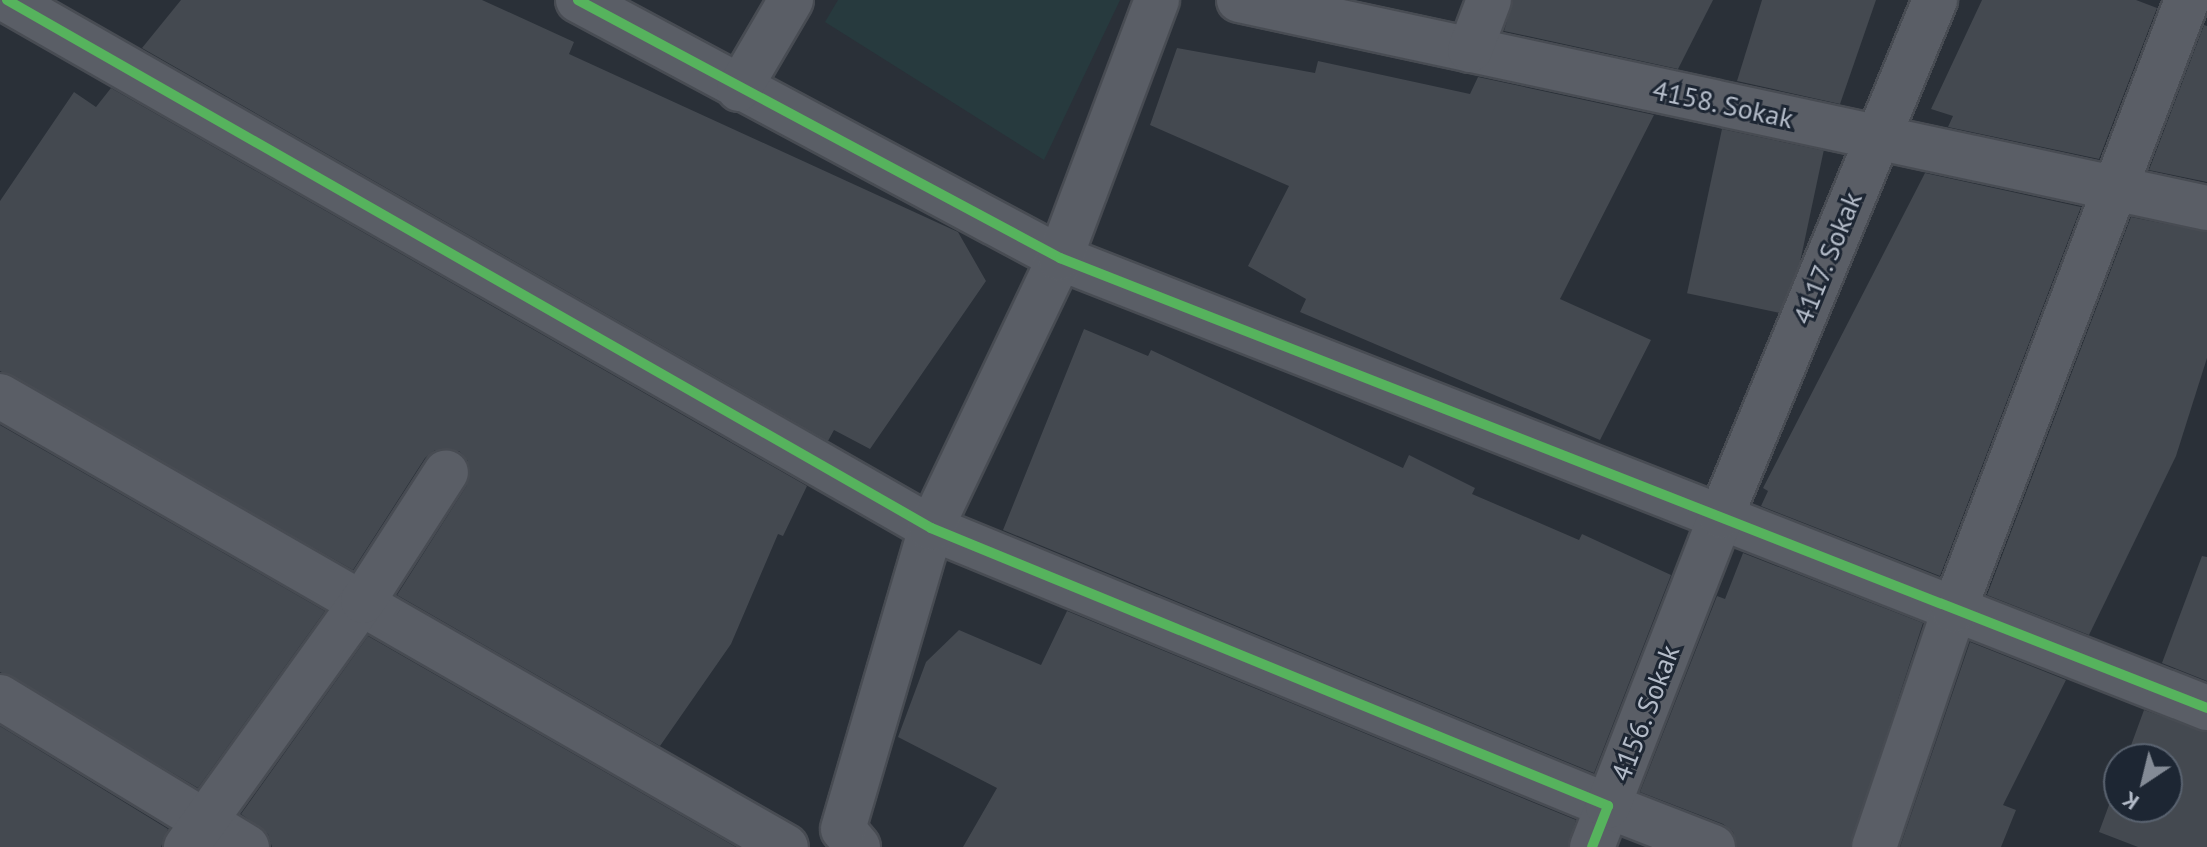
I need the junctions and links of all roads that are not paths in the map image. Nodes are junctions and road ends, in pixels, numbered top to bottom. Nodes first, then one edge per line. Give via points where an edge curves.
1 (7, 0) edge
2 (578, 0) edge
3 (791, 0) edge
4 (1157, 0) edge
5 (1239, 0) edge
6 (1489, 0) edge
7 (1935, 0) edge
8 (2187, 0) edge
9 (1470, 50) junction
10 (739, 89) junction
11 (1877, 136) junction
12 (2118, 189) junction
13 (2207, 208) edge
14 (1060, 258) junction
15 (0, 396) edge
16 (446, 472) dead end
17 (1721, 516) junction
18 (931, 528) junction
19 (363, 601) junction
20 (1954, 610) junction
21 (0, 697) edge
22 (2207, 708) edge
23 (1608, 806) junction
24 (194, 834) edge
25 (247, 847) edge
26 (786, 847) edge
27 (858, 847) edge
28 (1592, 847) edge
29 (1713, 847) edge
30 (1874, 847) edge

1 - 18 street
2 - 10 street
3 - 10 street
4 - 14 street
5 - 9 street, 4158. Sokak
6 - 9 street
7 - 11 street, 4117. Sokak
8 - 12 street
9 - 11 street, 4158. Sokak
10 - 14 street
11 - 12 street, 4158. Sokak
11 - 17 street, 4117. Sokak
12 - 13 street, 4158. Sokak
12 - 20 street
14 - 17 street
14 - 18 street
15 - 19 street
16 - 19 street
17 - 20 street
17 - 23 street, 4156. Sokak
18 - 23 street
18 - 27 street via 843,829
19 - 24 street
19 - 26 street
20 - 22 street
20 - 30 street
21 - 24 street
23 - 28 street
23 - 29 street, 4156. Sokak
24 - 25 street

